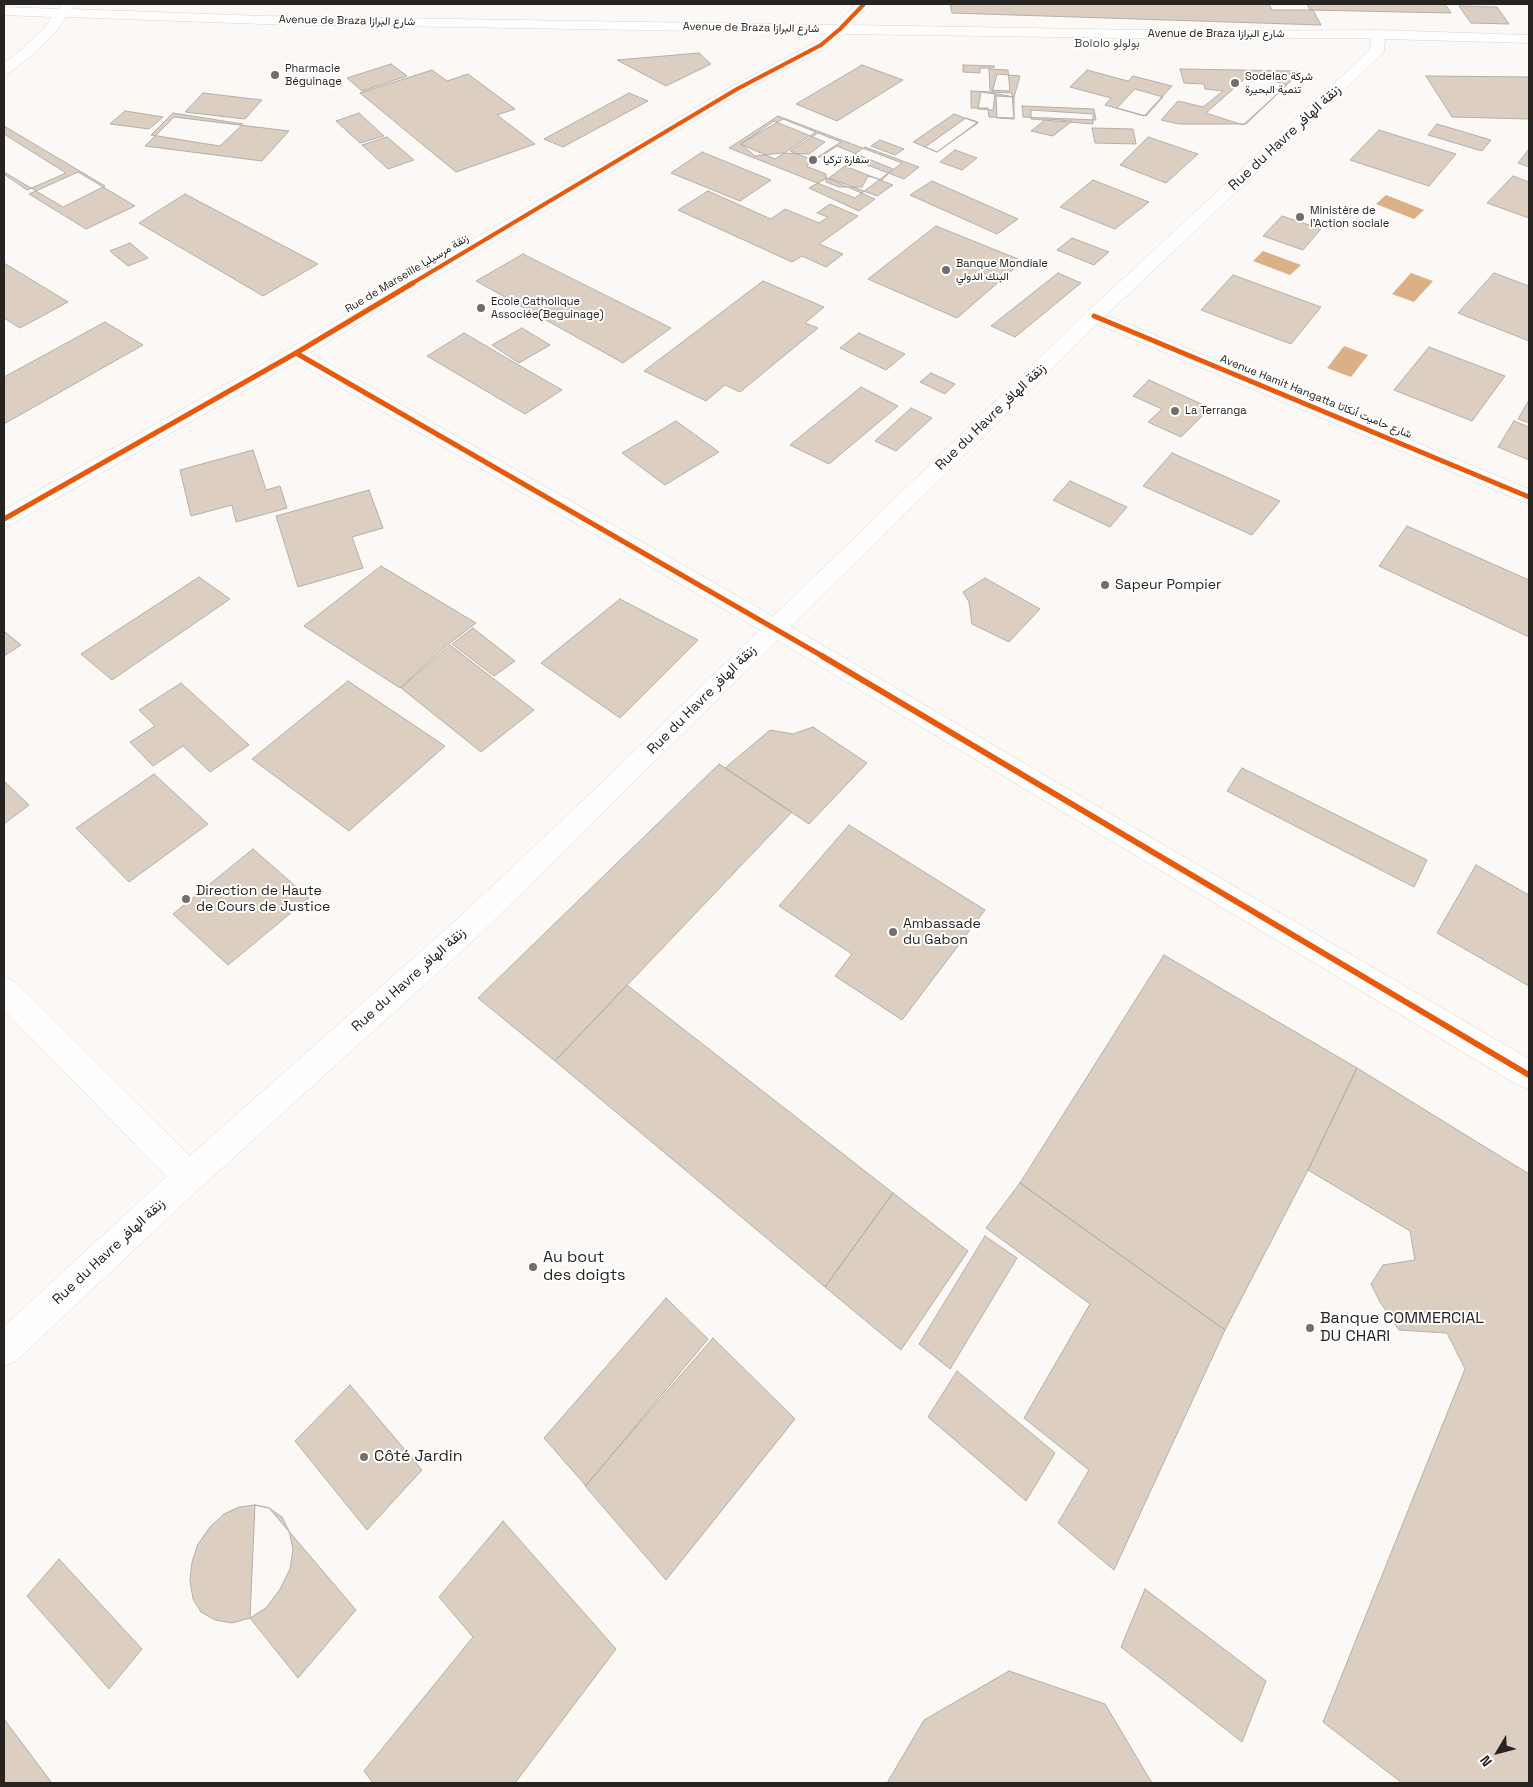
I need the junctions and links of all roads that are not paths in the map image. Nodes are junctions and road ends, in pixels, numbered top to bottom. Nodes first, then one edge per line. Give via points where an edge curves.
1 (864, 4) edge
2 (66, 8) edge
3 (4, 11) edge
4 (840, 29) junction
5 (32, 30) dead end
6 (50, 30) junction
7 (70, 31) dead end
8 (1514, 39) junction
9 (1529, 39) edge
10 (791, 44) dead end
11 (821, 45) junction
12 (840, 45) dead end
13 (1375, 47) junction
14 (1524, 55) dead end
15 (4, 70) edge
16 (1094, 316) junction
17 (296, 354) junction
18 (1529, 497) edge
19 (4, 519) edge
20 (775, 628) junction
21 (4, 990) edge
22 (1529, 1075) edge
23 (189, 1177) junction
24 (4, 1349) edge

1 - 4 main road, Rue de Marseille زنقة مرسيليا
2 - 3 main road, Avenue de Braza شارع البرازا
2 - 4 main road, Avenue de Braza شارع البرازا via 263,20
2 - 6 main road
4 - 11 main road, Rue de Marseille زنقة مرسيليا
4 - 13 main road, Avenue de Braza شارع البرازا via 1200,35
5 - 6 main road
6 - 7 main road
6 - 15 main road
8 - 9 main road, Avenue de Braza شارع البرازا
8 - 13 main road, Avenue de Braza شارع البرازا
8 - 14 main road
10 - 11 main road, Avenue de Braza شارع البرازا
11 - 12 main road, Avenue de Braza شارع البرازا
11 - 17 main road, Rue de Marseille زنقة مرسيليا via 737,89
13 - 16 main road, Rue du Havre زنقة الهافر
16 - 18 main road, Avenue Hamit Hangatta شارع حاميت أنكاتا
16 - 20 main road, Rue du Havre زنقة الهافر
17 - 19 main road, Rue de Marseille زنقة مرسيليا
17 - 20 main road
20 - 22 main road
20 - 23 main road, Rue du Havre زنقة الهافر via 464,931
21 - 23 main road
23 - 24 main road, Rue du Havre زنقة الهافر

